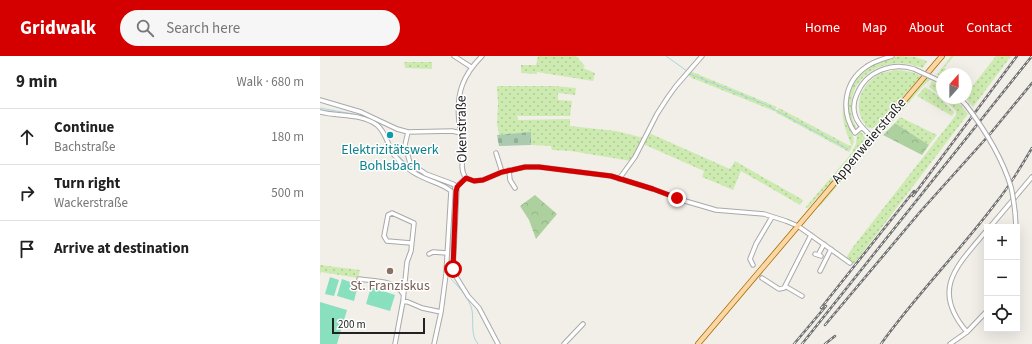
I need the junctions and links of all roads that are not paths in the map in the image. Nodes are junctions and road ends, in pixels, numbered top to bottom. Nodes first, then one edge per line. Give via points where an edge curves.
1 (454, 56) edge
2 (482, 56) edge
3 (702, 56) edge
4 (892, 56) edge
5 (942, 56) edge
6 (471, 67) junction
7 (936, 80) edge
8 (320, 100) edge
9 (965, 104) edge
10 (320, 112) edge
11 (862, 127) junction
12 (408, 132) junction
13 (461, 133) junction
14 (872, 137) junction
15 (496, 153) dead end
16 (509, 170) junction
17 (502, 172) junction
18 (1032, 177) edge
19 (466, 178) junction
20 (619, 179) junction
21 (454, 188) junction
22 (515, 188) dead end
23 (772, 217) junction
24 (993, 224) edge
25 (1016, 224) edge
26 (798, 226) junction
27 (984, 234) edge
28 (811, 235) junction
29 (411, 243) junction
30 (824, 244) junction
31 (831, 249) junction
32 (448, 253) junction
33 (429, 254) dead end
34 (818, 255) dead end
35 (850, 263) dead end
36 (752, 265) dead end
37 (820, 271) dead end
38 (446, 274) junction
39 (455, 275) junction
40 (762, 278) dead end
41 (359, 279) dead end
42 (785, 286) junction
43 (403, 294) junction
44 (802, 296) dead end
45 (403, 300) junction
46 (441, 312) junction
47 (984, 314) edge
48 (583, 324) dead end
49 (967, 332) junction
50 (395, 344) edge
51 (434, 344) edge
52 (498, 344) edge
53 (564, 344) edge
54 (698, 344) edge
55 (950, 344) edge

1 - 6 street
2 - 6 street, Okenstraße
3 - 20 street via 664,103 640,149
4 - 11 street via 866,67 851,85 846,103 848,120 854,133
5 - 14 main road, Appenweierstraße
6 - 13 street, Okenstraße via 458,97
7 - 11 street, bridge via 901,66 881,70 866,79 858,92 854,107 855,115
8 - 12 street via 361,112
9 - 25 street, bridge via 986,132 999,156 1012,188
10 - 21 street via 354,116 370,121 378,126 400,161 417,175
11 - 14 street
12 - 13 street
12 - 21 street via 405,145 412,166 453,184
13 - 19 street, Okenstraße via 465,140 462,163
14 - 26 main road, Appenweierstraße
15 - 17 street
16 - 17 street
16 - 20 street via 539,167 580,171
16 - 22 street via 510,180
17 - 19 street via 483,180 474,181
18 - 24 street
19 - 21 street, Okenstraße
20 - 23 street via 716,210
21 - 32 street
21 - 39 street
23 - 26 street
23 - 36 street via 752,251
26 - 28 street
26 - 54 main road, Appenweierstraße
27 - 49 street via 956,270 950,284 949,297 952,309
28 - 30 street
28 - 42 street
29 - 29 street via 414,223 392,213 388,214 384,236 387,240
29 - 43 street
30 - 31 street
30 - 34 street
31 - 35 street
31 - 37 street
32 - 33 street
32 - 38 street
38 - 39 street
38 - 46 street
39 - 52 street via 479,308
40 - 42 street via 779,289
41 - 43 street via 390,284
42 - 44 street
43 - 45 street
45 - 46 street
45 - 50 street
46 - 51 street
47 - 49 street
48 - 53 street
49 - 55 street

